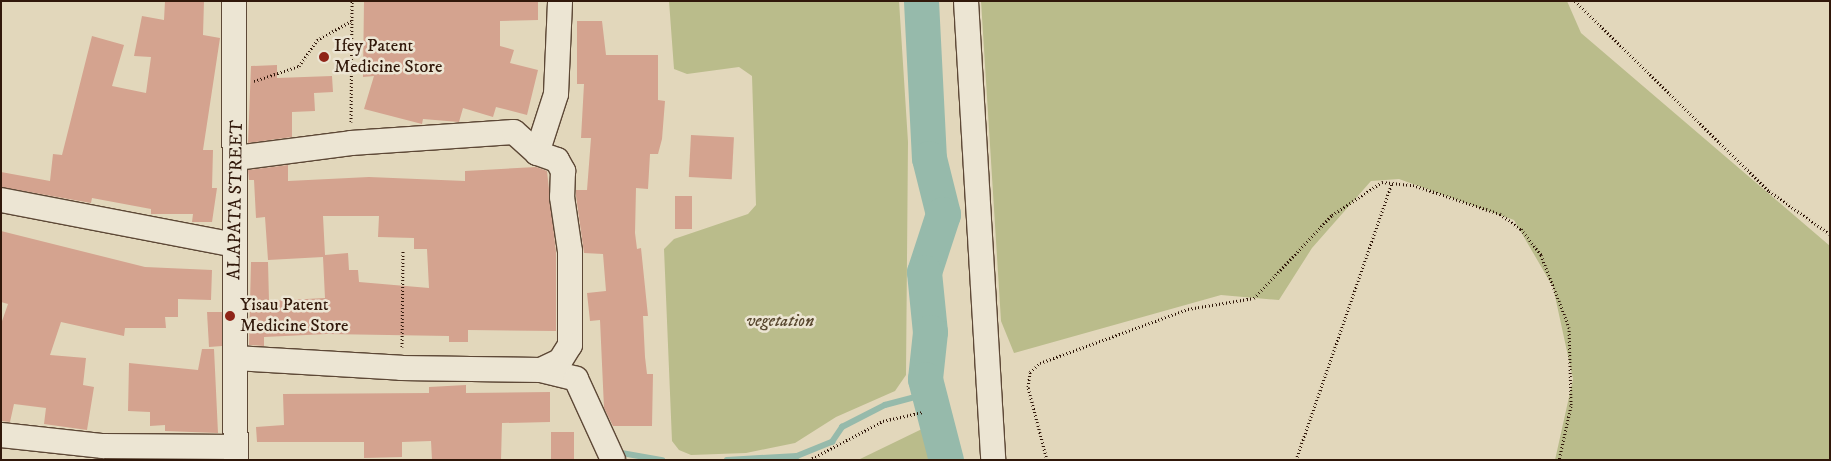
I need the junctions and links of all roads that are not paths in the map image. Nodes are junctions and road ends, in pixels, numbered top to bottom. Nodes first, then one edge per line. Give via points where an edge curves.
1 (234, 1) edge
2 (560, 1) edge
3 (966, 1) edge
4 (537, 153) junction
5 (236, 158) junction
6 (1, 200) edge
7 (234, 245) junction
8 (235, 358) junction
9 (541, 370) junction
10 (1, 435) edge
11 (236, 453) edge
12 (613, 460) edge
13 (992, 460) edge

1 - 5 street, ALAPATA STREET
2 - 4 street via 556,94
3 - 13 street
4 - 5 street via 514,132 351,143
4 - 9 street via 557,160 563,171 562,197 570,251 570,346 560,361
5 - 7 street, ALAPATA STREET
6 - 7 street
7 - 8 street, ALAPATA STREET
8 - 9 street via 401,368
8 - 11 street, ALAPATA STREET
9 - 12 street via 576,380
10 - 11 street via 103,446

